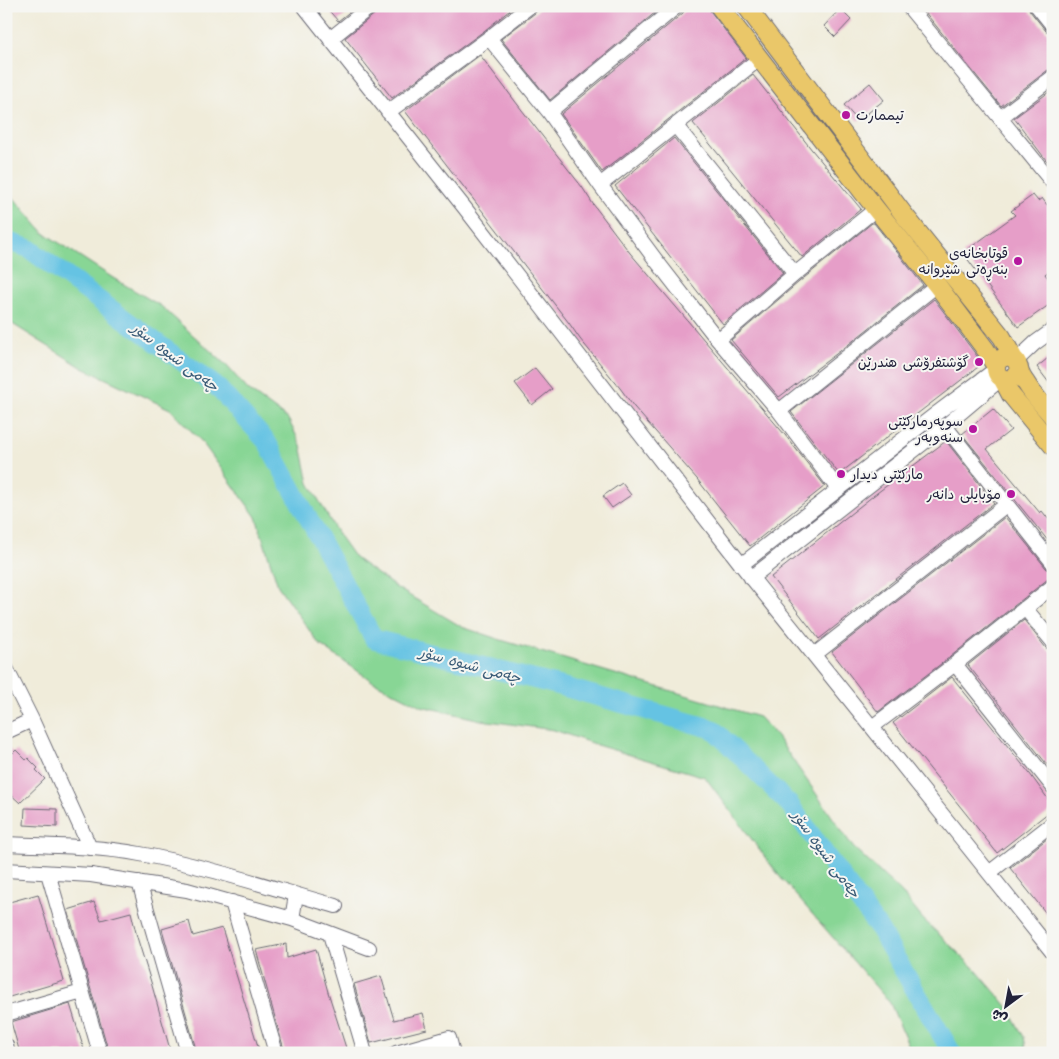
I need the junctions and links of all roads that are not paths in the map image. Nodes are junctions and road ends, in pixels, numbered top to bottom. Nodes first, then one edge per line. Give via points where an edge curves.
1 (304, 6) edge
2 (371, 6) edge
3 (530, 6) edge
4 (677, 6) edge
5 (719, 6) edge
6 (746, 6) edge
7 (908, 6) edge
8 (1037, 6) edge
9 (1053, 26) edge
10 (489, 38) junction
11 (330, 39) junction
12 (760, 59) junction
13 (1053, 77) edge
14 (388, 112) junction
15 (549, 112) junction
16 (1000, 118) junction
17 (676, 126) junction
18 (1053, 183) edge
19 (600, 185) junction
20 (876, 209) junction
21 (795, 274) junction
22 (937, 284) junction
23 (1053, 330) edge
24 (718, 340) junction
25 (1016, 363) junction
26 (998, 371) junction
27 (779, 410) junction
28 (1053, 417) edge
29 (945, 426) junction
30 (1053, 446) edge
31 (838, 489) junction
32 (1006, 505) junction
33 (1053, 563) edge
34 (741, 565) junction
35 (752, 578) junction
36 (1053, 586) edge
37 (1025, 608) junction
38 (1053, 642) edge
39 (814, 655) junction
40 (955, 664) junction
41 (6, 668) edge
42 (32, 720) junction
43 (872, 727) junction
44 (6, 732) edge
45 (1053, 787) edge
46 (1053, 823) edge
47 (6, 844) edge
48 (90, 848) junction
49 (6, 870) edge
50 (48, 873) junction
51 (989, 873) junction
52 (139, 882) junction
53 (296, 895) junction
54 (232, 902) junction
55 (336, 906) dead end
56 (292, 920) junction
57 (330, 934) junction
58 (1051, 947) edge
59 (369, 948) dead end
60 (82, 992) junction
61 (6, 1014) edge
62 (6, 1045) edge
63 (8, 1053) edge
64 (100, 1053) edge
65 (188, 1053) edge
66 (276, 1053) edge
67 (365, 1053) edge
68 (396, 1053) edge
69 (453, 1053) edge

1 - 11 street
2 - 11 street
3 - 10 street
4 - 15 street
5 - 12 main road
6 - 25 main road via 1002,337
7 - 16 street
8 - 9 street
10 - 14 street
10 - 15 street
11 - 14 street
12 - 17 street
12 - 20 main road
13 - 16 street
14 - 34 street
15 - 19 street
16 - 18 street
17 - 19 street
17 - 21 street
19 - 24 street
20 - 21 street
20 - 22 main road
21 - 24 street
22 - 26 main road
22 - 27 street
23 - 25 street
24 - 27 street
25 - 26 main road via 1017,374 1013,378 1008,380
25 - 28 main road via 1027,385
26 - 29 street
26 - 30 main road
26 - 31 street via 936,413
27 - 31 street
29 - 32 street
29 - 35 street
31 - 34 street
32 - 33 street
32 - 39 street
34 - 35 street
35 - 39 street
36 - 37 street
37 - 38 street
37 - 40 street
39 - 43 street
40 - 43 street
40 - 45 street
41 - 42 street
42 - 44 street
42 - 48 street
43 - 51 street
46 - 51 street
47 - 48 street
48 - 53 street via 198,866
49 - 50 street
50 - 52 street
50 - 60 street
51 - 58 street
52 - 54 street
52 - 65 street
53 - 55 street
53 - 56 street
54 - 56 street
54 - 66 street
56 - 57 street
57 - 59 street
57 - 67 street
60 - 61 street
60 - 64 street
62 - 63 street
68 - 69 street via 449,1038

